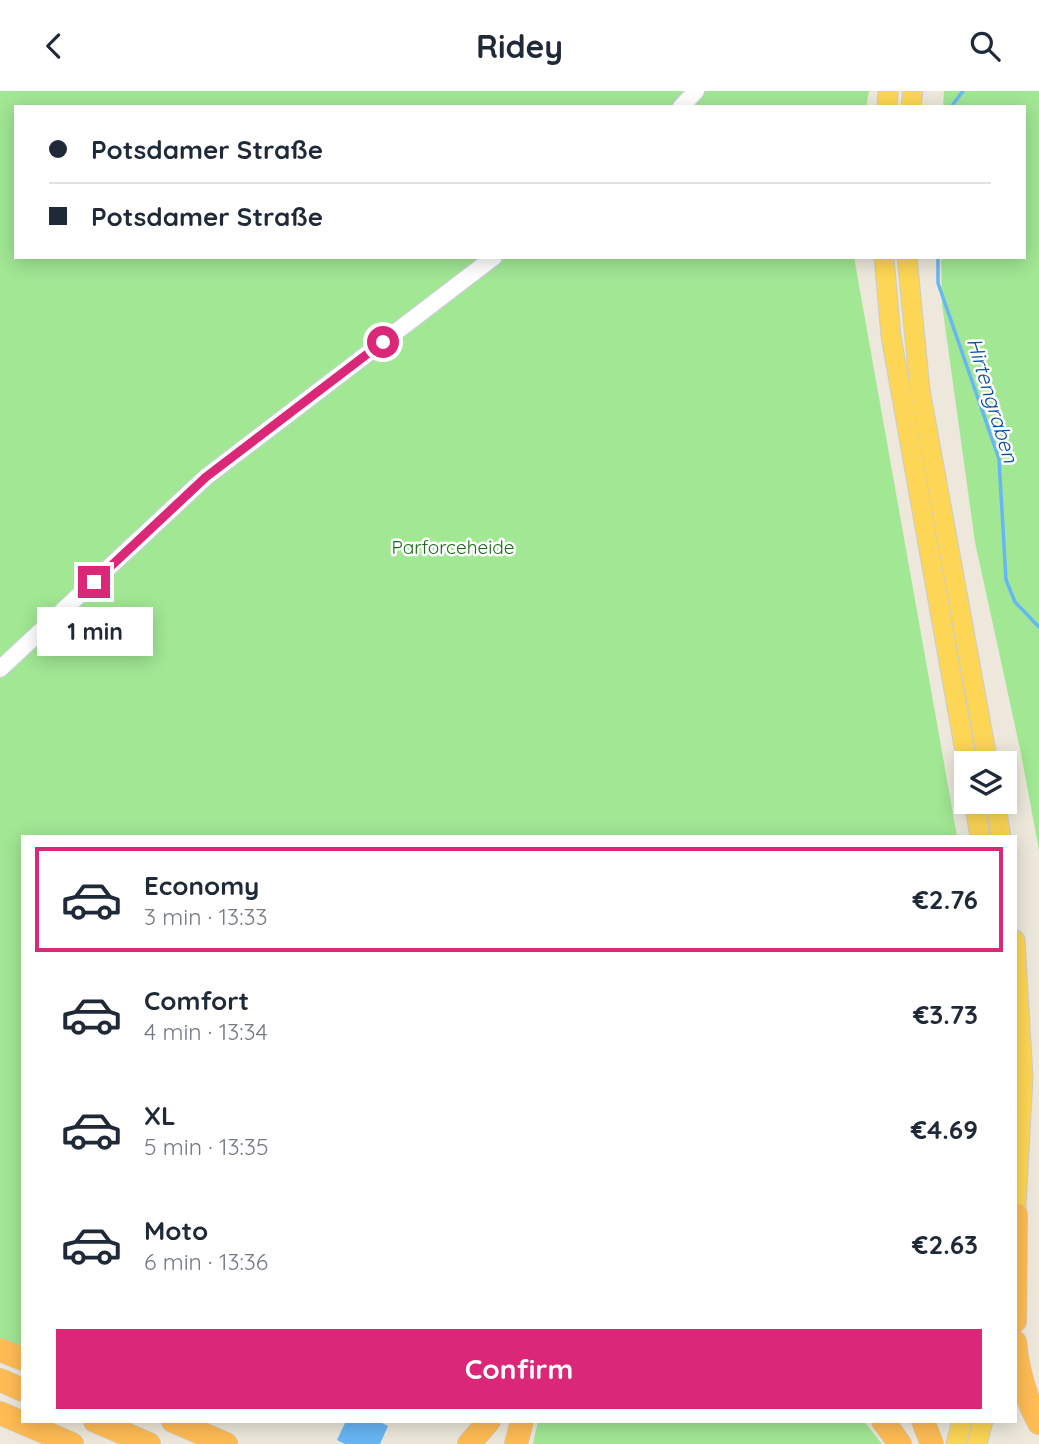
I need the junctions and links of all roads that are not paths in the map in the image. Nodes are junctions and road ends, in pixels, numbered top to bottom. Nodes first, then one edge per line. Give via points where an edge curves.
1 (696, 91) edge
2 (683, 105) edge
3 (491, 259) edge
4 (884, 259) edge
5 (907, 259) edge
6 (0, 669) edge
7 (965, 751) edge
8 (986, 751) edge
9 (976, 814) edge
10 (997, 814) edge
11 (980, 835) edge
12 (1001, 835) edge
13 (1017, 974) edge
14 (1017, 1200) edge
15 (0, 1350) edge
16 (21, 1358) edge
17 (1017, 1359) edge
18 (0, 1380) edge
19 (21, 1389) edge
20 (0, 1413) edge
21 (21, 1422) edge
22 (23, 1423) edge
23 (178, 1423) edge
24 (487, 1423) edge
25 (521, 1423) edge
26 (884, 1423) edge
27 (924, 1423) edge
28 (961, 1423) edge
29 (982, 1423) edge
30 (1039, 1423) edge
31 (104, 1425) edge
32 (72, 1444) edge
33 (149, 1444) edge
34 (226, 1444) edge
35 (469, 1444) edge
36 (516, 1444) edge
37 (900, 1444) edge
38 (932, 1444) edge
39 (956, 1444) edge
40 (977, 1444) edge

1 - 2 street
3 - 6 street via 206,477
4 - 7 highway via 891,335
5 - 8 highway via 912,340
9 - 11 highway
10 - 12 highway
13 - 14 highway via 1023,1077
15 - 16 highway
17 - 30 highway via 1028,1404
18 - 19 highway
20 - 21 highway
22 - 32 highway
23 - 34 highway
24 - 35 highway
25 - 36 highway
26 - 37 highway
27 - 38 highway
28 - 39 highway
29 - 40 highway
31 - 33 highway

